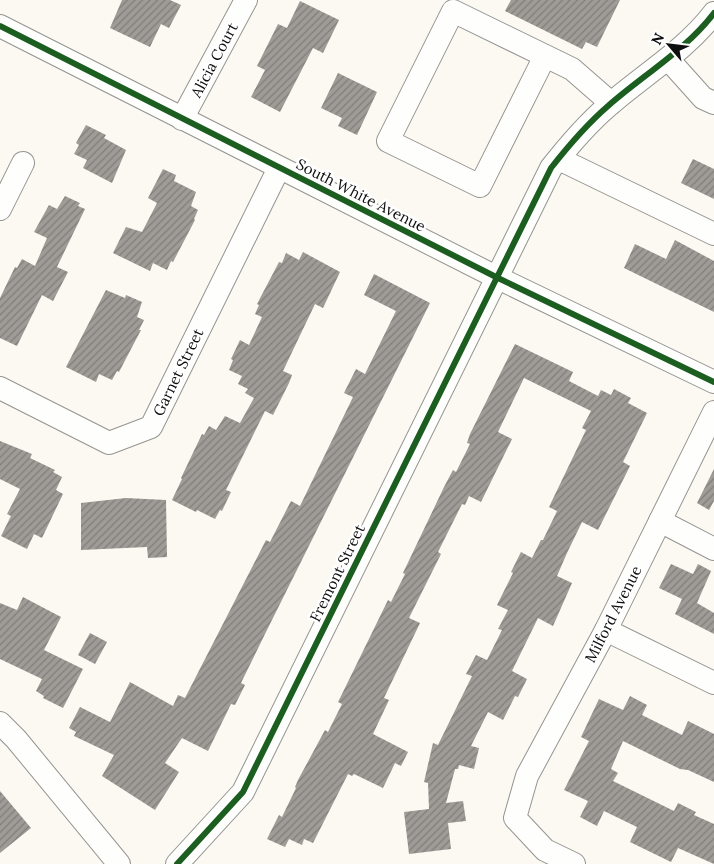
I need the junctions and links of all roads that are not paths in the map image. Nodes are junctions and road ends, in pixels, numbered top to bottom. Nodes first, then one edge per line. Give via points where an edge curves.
1 (246, 0) edge
2 (714, 13) edge
3 (0, 26) edge
4 (545, 56) junction
5 (668, 59) junction
6 (612, 103) junction
7 (714, 103) edge
8 (182, 119) junction
9 (559, 158) junction
10 (23, 163) dead end
11 (279, 168) junction
12 (0, 209) edge
13 (714, 234) edge
14 (498, 278) junction
15 (714, 382) edge
16 (0, 388) edge
17 (714, 412) edge
18 (660, 521) junction
19 (714, 549) edge
20 (606, 630) junction
21 (714, 683) edge
22 (0, 723) edge
23 (119, 864) edge
24 (177, 864) edge
25 (574, 864) edge

1 - 8 street, Alicia Court
2 - 5 street, Fremont Street via 704,27
3 - 8 street, South White Avenue
4 - 4 street via 453,11 388,141 480,186
4 - 6 street via 572,69
5 - 6 street, Fremont Street
5 - 7 street via 703,98
6 - 9 street, Fremont Street via 576,135
8 - 11 street, South White Avenue
9 - 13 street
9 - 14 street, Fremont Street via 551,168
10 - 12 street
11 - 14 street, South White Avenue
11 - 16 street, Garnet Street via 151,427 109,443
14 - 15 street, South White Avenue
14 - 24 street, Fremont Street via 243,792
17 - 18 street, Milford Avenue
18 - 19 street
18 - 20 street, Milford Avenue
20 - 21 street
20 - 25 street, Milford Avenue via 527,776 515,818 545,850
22 - 23 street via 16,738

